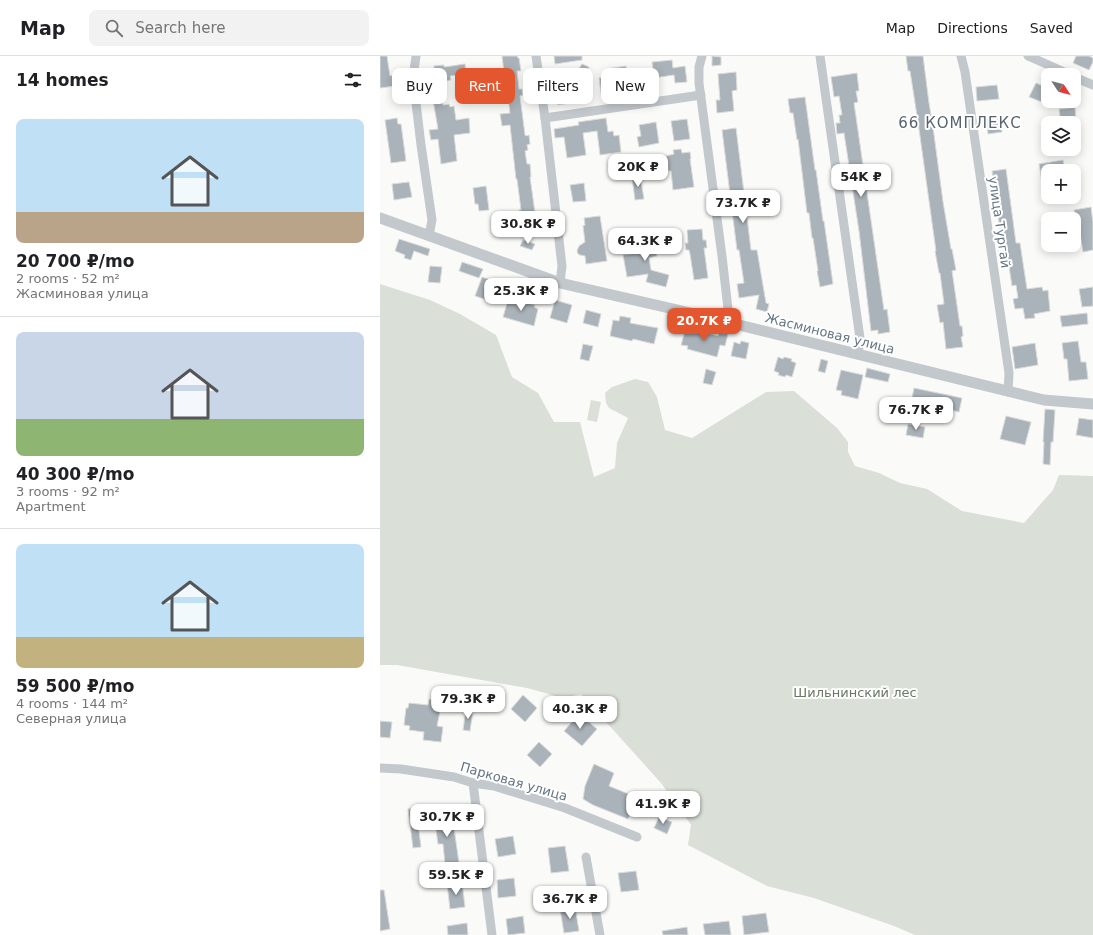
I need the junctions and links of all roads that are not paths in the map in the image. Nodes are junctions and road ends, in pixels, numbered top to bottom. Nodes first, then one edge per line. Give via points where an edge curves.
1 (416, 56) edge
2 (536, 56) edge
3 (702, 56) edge
4 (820, 56) edge
5 (961, 56) edge
6 (1028, 56) edge
7 (1055, 68) edge
8 (1081, 80) edge
9 (1093, 85) edge
10 (701, 95) junction
11 (545, 118) junction
12 (380, 218) edge
13 (429, 236) junction
14 (560, 282) junction
15 (726, 322) junction
16 (858, 355) junction
17 (1008, 392) junction
18 (1093, 404) edge
19 (380, 768) edge
20 (473, 783) junction
21 (637, 837) dead end
22 (586, 857) dead end
23 (492, 935) edge
24 (600, 935) edge

1 - 13 street via 413,78 432,220
2 - 11 street
3 - 10 street via 698,67
4 - 16 street via 860,338
5 - 17 street, улица Тургай via 1008,373
6 - 7 street
8 - 9 street
10 - 11 street
10 - 15 street via 728,309
11 - 14 street via 562,266
12 - 13 street, Жасминовая улица
13 - 14 street, Жасминовая улица
14 - 15 street, Жасминовая улица
15 - 16 street, Жасминовая улица
16 - 17 street, Жасминовая улица
17 - 18 street, Жасминовая улица via 1051,401
19 - 20 street, Парковая улица via 454,777
20 - 21 street, Парковая улица via 494,786 565,808
20 - 23 street
22 - 24 street

